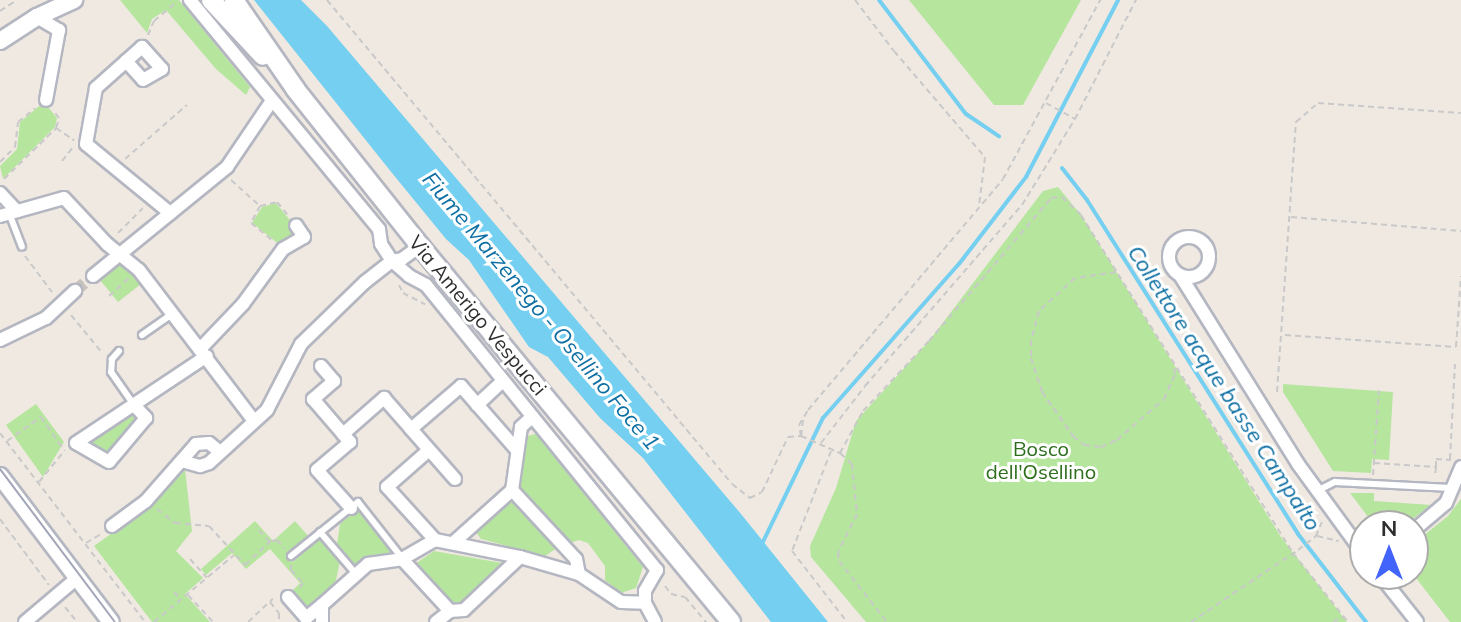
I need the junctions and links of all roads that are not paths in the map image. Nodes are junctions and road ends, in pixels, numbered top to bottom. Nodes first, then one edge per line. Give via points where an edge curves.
1 (55, 0) edge
2 (74, 0) edge
3 (190, 0) edge
4 (211, 0) edge
5 (234, 0) edge
6 (37, 17) junction
7 (0, 41) edge
8 (126, 61) junction
9 (296, 90) junction
10 (46, 100) road end
11 (271, 102) junction
12 (0, 193) edge
13 (9, 213) edge
14 (170, 213) junction
15 (296, 225) road end
16 (420, 246) junction
17 (22, 247) dead end
18 (119, 254) junction
19 (392, 261) junction
20 (1203, 272) junction
21 (1180, 275) junction
22 (93, 276) tunnel mouth
23 (75, 291) tunnel mouth
24 (1195, 298) junction
25 (173, 313) junction
26 (142, 335) dead end
27 (0, 340) edge
28 (119, 351) dead end
29 (204, 352) junction
30 (321, 366) dead end
31 (503, 381) junction
32 (134, 405) junction
33 (477, 405) junction
34 (532, 417) junction
35 (254, 421) junction
36 (411, 429) junction
37 (343, 434) junction
38 (516, 449) junction
39 (429, 450) junction
40 (219, 451) junction
41 (182, 461) junction
42 (1454, 465) edge
43 (0, 476) edge
44 (455, 479) dead end
45 (1454, 488) junction
46 (512, 490) junction
47 (1317, 491) junction
48 (351, 508) junction
49 (1429, 519) edge
50 (112, 526) road end
51 (320, 532) junction
52 (1349, 534) edge
53 (435, 540) junction
54 (453, 543) junction
55 (291, 556) road end
56 (520, 557) junction
57 (402, 559) junction
58 (356, 574) junction
59 (579, 574) junction
60 (77, 578) junction
61 (1392, 590) edge
62 (282, 596) road end
63 (645, 603) junction
64 (322, 605) junction
65 (464, 610) junction
66 (450, 611) junction
67 (25, 622) edge
68 (111, 622) edge
69 (322, 622) edge
70 (436, 622) edge
71 (474, 622) edge
72 (655, 622) edge
73 (731, 622) edge
74 (1417, 622) edge

1 - 6 street
2 - 6 street
3 - 11 street
4 - 9 main road
5 - 9 main road, Via Amerigo Vespucci
6 - 7 street
6 - 10 street via 59,30
8 - 8 street via 142,47 162,69 143,80
8 - 14 street via 96,88 80,146 115,167
9 - 16 main road, Via Amerigo Vespucci
11 - 14 street via 221,171
11 - 19 street via 379,229
12 - 13 street
13 - 17 lane
13 - 18 street via 64,198
14 - 18 street
15 - 29 street via 304,237 283,249
16 - 19 street
16 - 73 main road, Via Amerigo Vespucci
18 - 22 street
18 - 25 street
19 - 31 street via 426,285
19 - 35 street via 301,344 267,410
20 - 21 street via 1192,278
20 - 21 street via 1209,262 1206,245 1184,237 1169,255
20 - 24 street
21 - 24 street
23 - 27 street via 46,318
24 - 47 street
25 - 26 lane
25 - 29 street
28 - 32 lane via 111,372
29 - 32 street
29 - 35 street
30 - 37 street via 334,381 313,399
31 - 33 street
31 - 34 street
32 - 32 street via 70,447 109,462 146,418
33 - 36 street via 461,386
33 - 38 street
34 - 38 street via 521,427
34 - 63 street via 656,571
35 - 40 street
36 - 37 street via 384,398
36 - 39 street
37 - 48 street via 350,442 317,470
38 - 46 street
39 - 44 street
39 - 53 street via 387,487
40 - 41 street via 200,466
40 - 41 street via 209,443 196,444
41 - 50 street via 146,501
42 - 45 street
43 - 60 street
45 - 47 lane via 1335,482
45 - 49 street
46 - 54 street
46 - 59 street via 576,559
47 - 52 street
48 - 51 lane
48 - 57 lane via 358,502
51 - 55 lane
51 - 58 lane
53 - 54 street
53 - 57 street
54 - 56 street
56 - 59 street
56 - 65 street
57 - 58 street via 368,564
57 - 66 street
58 - 64 street
59 - 63 street via 621,602
60 - 67 street
60 - 68 street
61 - 74 street
62 - 64 street via 306,618
63 - 72 street
64 - 69 street
65 - 66 street
65 - 71 street
66 - 70 street

